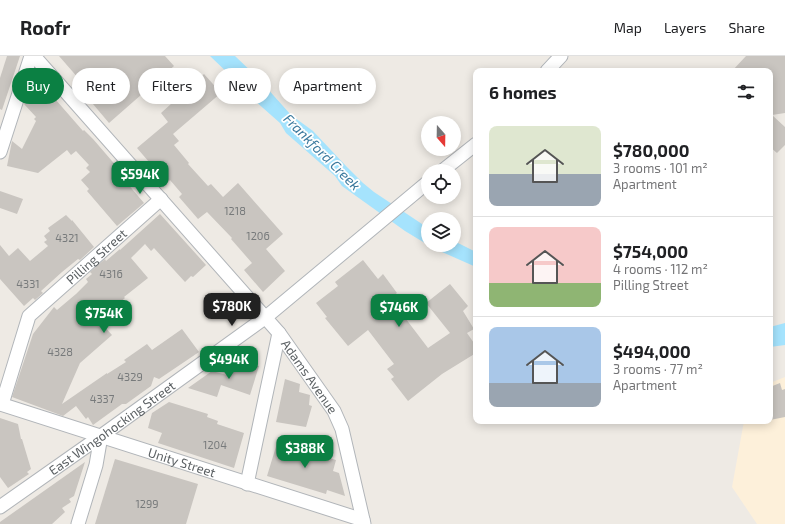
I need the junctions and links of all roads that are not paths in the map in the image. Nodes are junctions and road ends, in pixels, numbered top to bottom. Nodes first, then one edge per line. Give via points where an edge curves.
1 (32, 56) edge
2 (561, 56) edge
3 (550, 68) edge
4 (473, 146) edge
5 (0, 152) edge
6 (451, 164) edge
7 (421, 188) edge
8 (161, 199) junction
9 (266, 317) junction
10 (279, 333) junction
11 (1, 404) edge
12 (101, 436) junction
13 (247, 484) junction
14 (0, 507) edge
15 (363, 522) edge
16 (78, 524) edge

1 - 5 street
1 - 8 street, Adams Avenue
2 - 3 street
4 - 6 street
7 - 9 street, East Wingohocking Street
8 - 9 street, Adams Avenue
8 - 11 street, Pilling Street via 30,316
9 - 10 street, Adams Avenue
9 - 12 street, East Wingohocking Street
10 - 13 street
10 - 15 street, Adams Avenue via 334,411 342,429
11 - 12 street, Unity Street
12 - 13 street, Unity Street
12 - 14 street, East Wingohocking Street
12 - 16 street via 96,465
13 - 15 street, Unity Street

